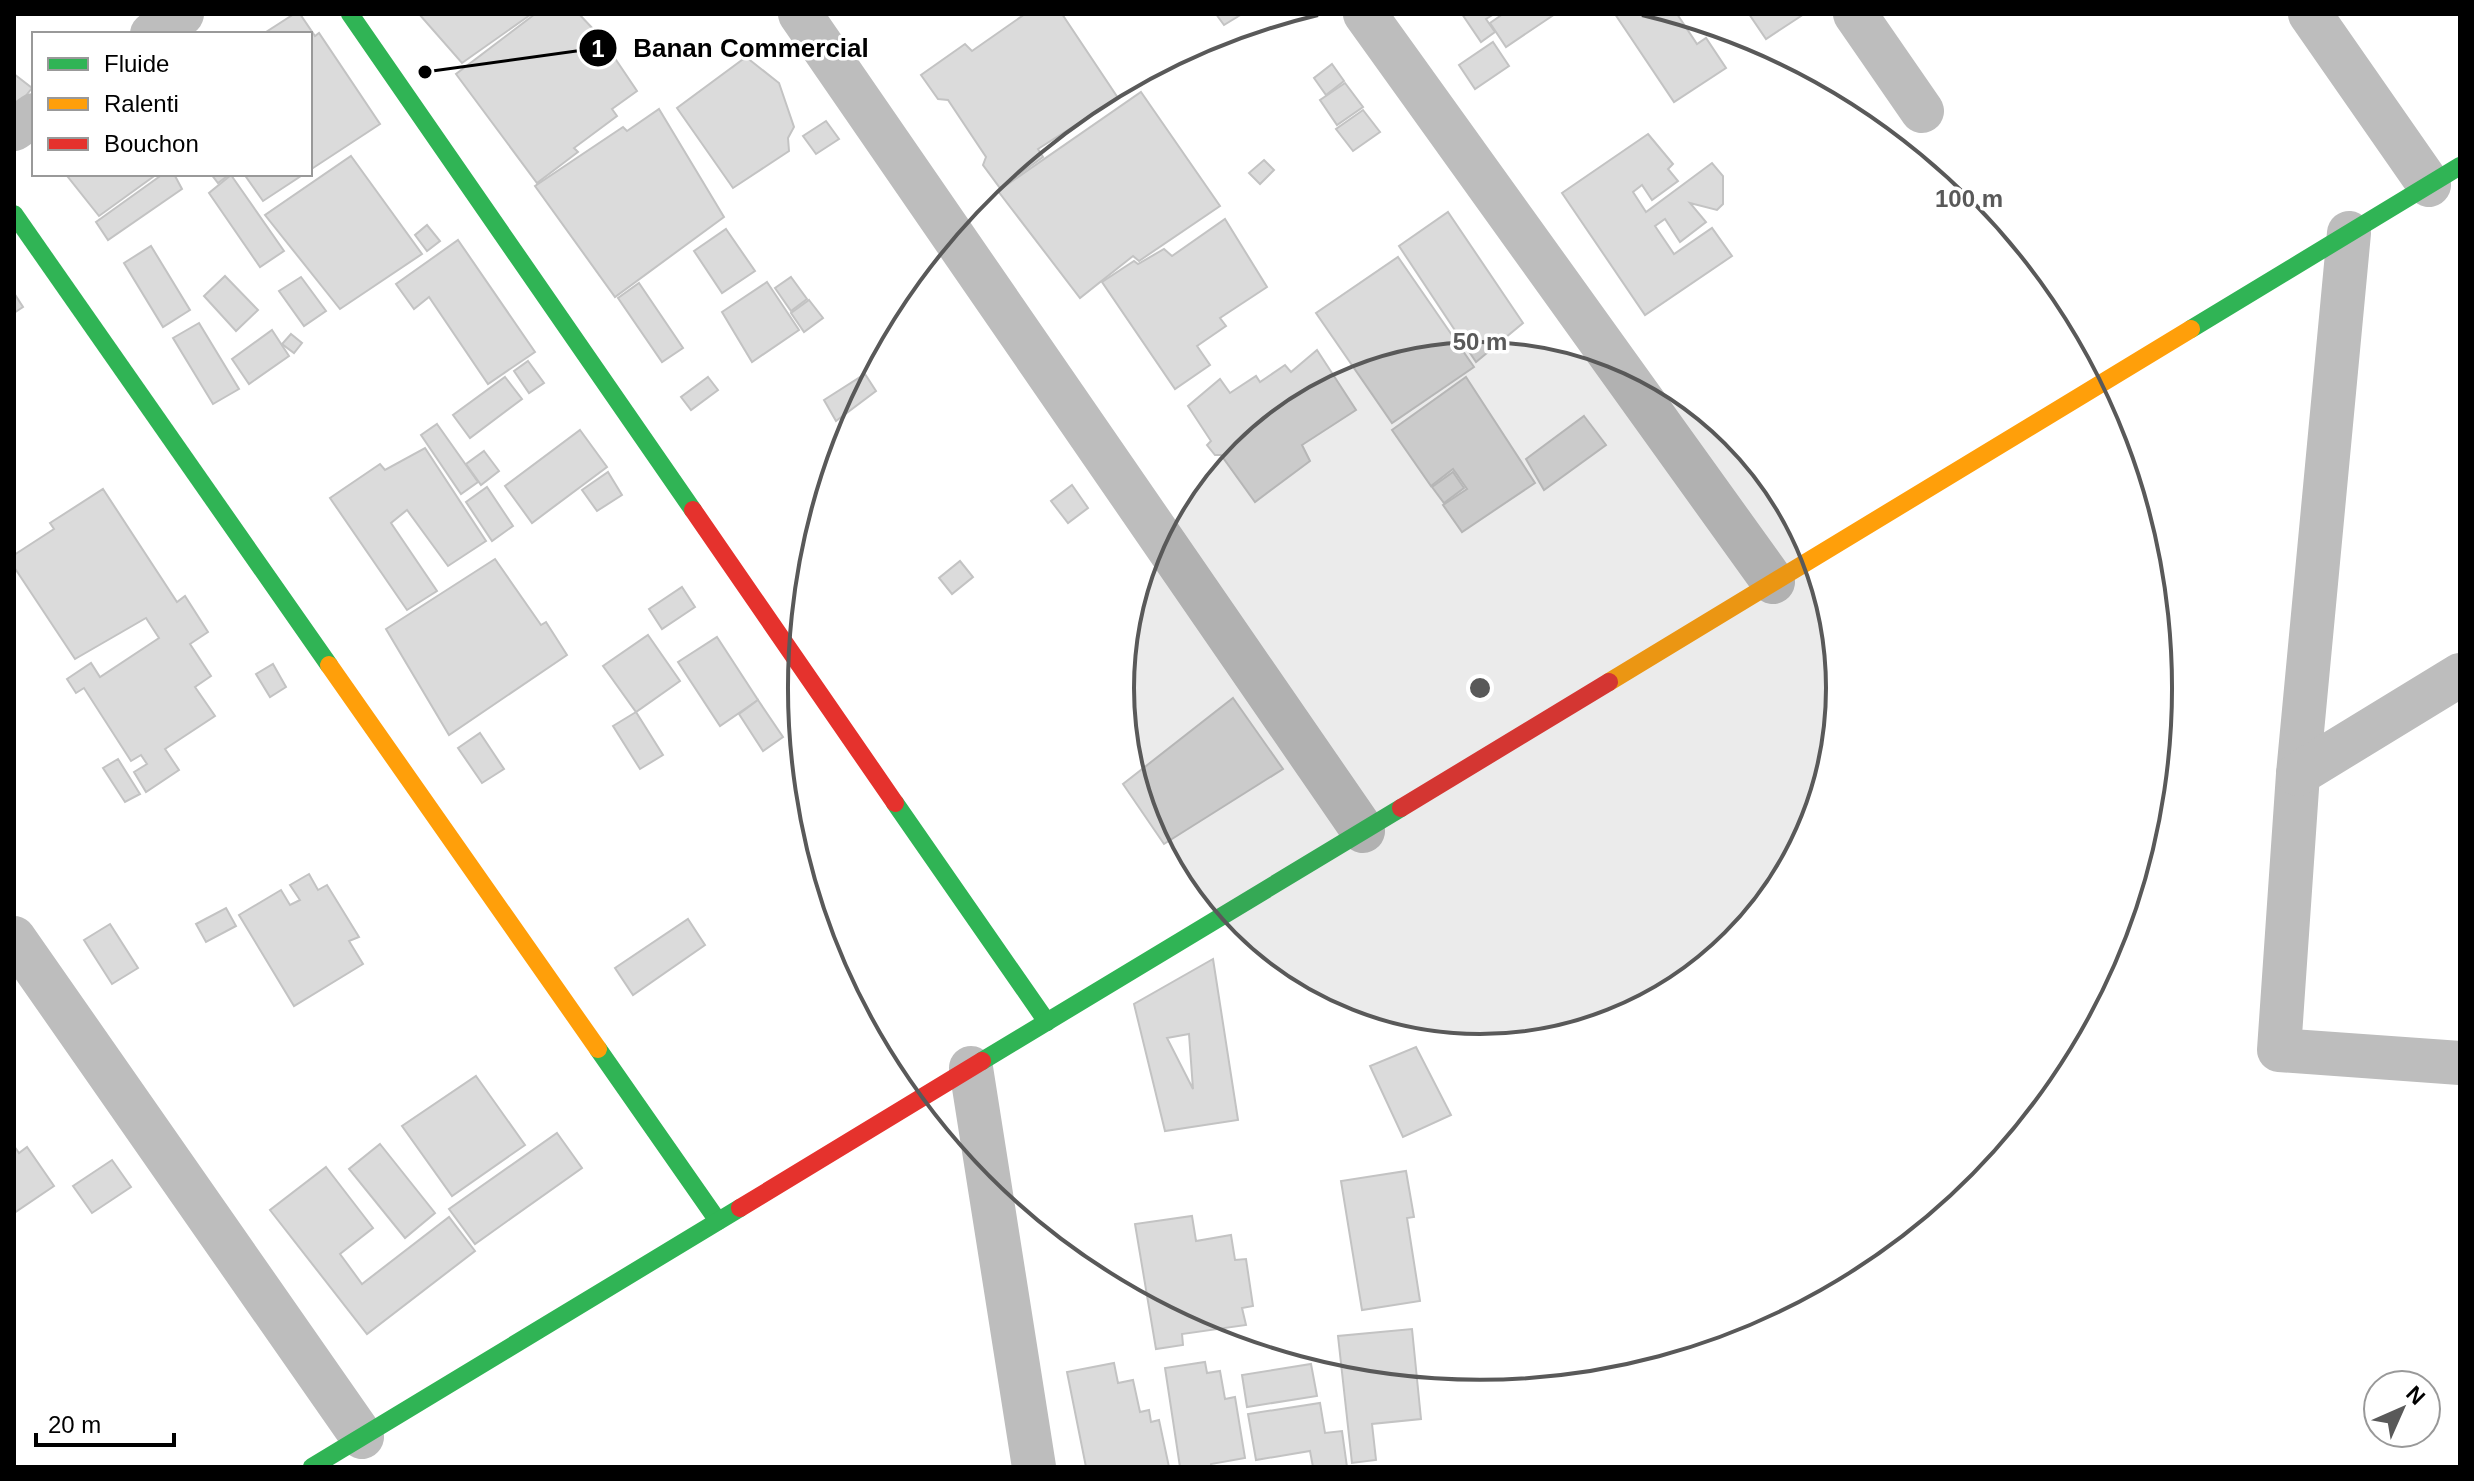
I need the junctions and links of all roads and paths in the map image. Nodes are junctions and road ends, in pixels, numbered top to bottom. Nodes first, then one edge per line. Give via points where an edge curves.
1 (182, 14) edge
2 (350, 14) edge
3 (800, 14) edge
4 (1365, 14) edge
5 (1855, 14) edge
6 (2310, 14) edge
7 (155, 32) edge
8 (1922, 111) dead end
9 (32, 116) edge
10 (14, 129) edge
11 (2444, 176) edge
12 (14, 214) edge
13 (2349, 233) junction
14 (1773, 582) junction
15 (2460, 675) edge
16 (2298, 774) junction
17 (1363, 831) junction
18 (14, 938) edge
19 (1047, 1022) junction
20 (2460, 1063) edge
21 (971, 1068) junction
22 (718, 1221) junction
23 (362, 1437) junction
24 (312, 1467) edge
25 (1034, 1467) edge

1 - 7 street
2 - 19 street
3 - 17 street
4 - 14 street
5 - 8 street
6 - 11 street
9 - 10 street
11 - 13 street
12 - 22 street
13 - 14 street
13 - 16 street
14 - 17 street
15 - 16 street
16 - 20 street via 2279,1050
17 - 19 street
18 - 23 street
19 - 21 street
21 - 22 street
21 - 25 street
22 - 23 street
23 - 24 street

